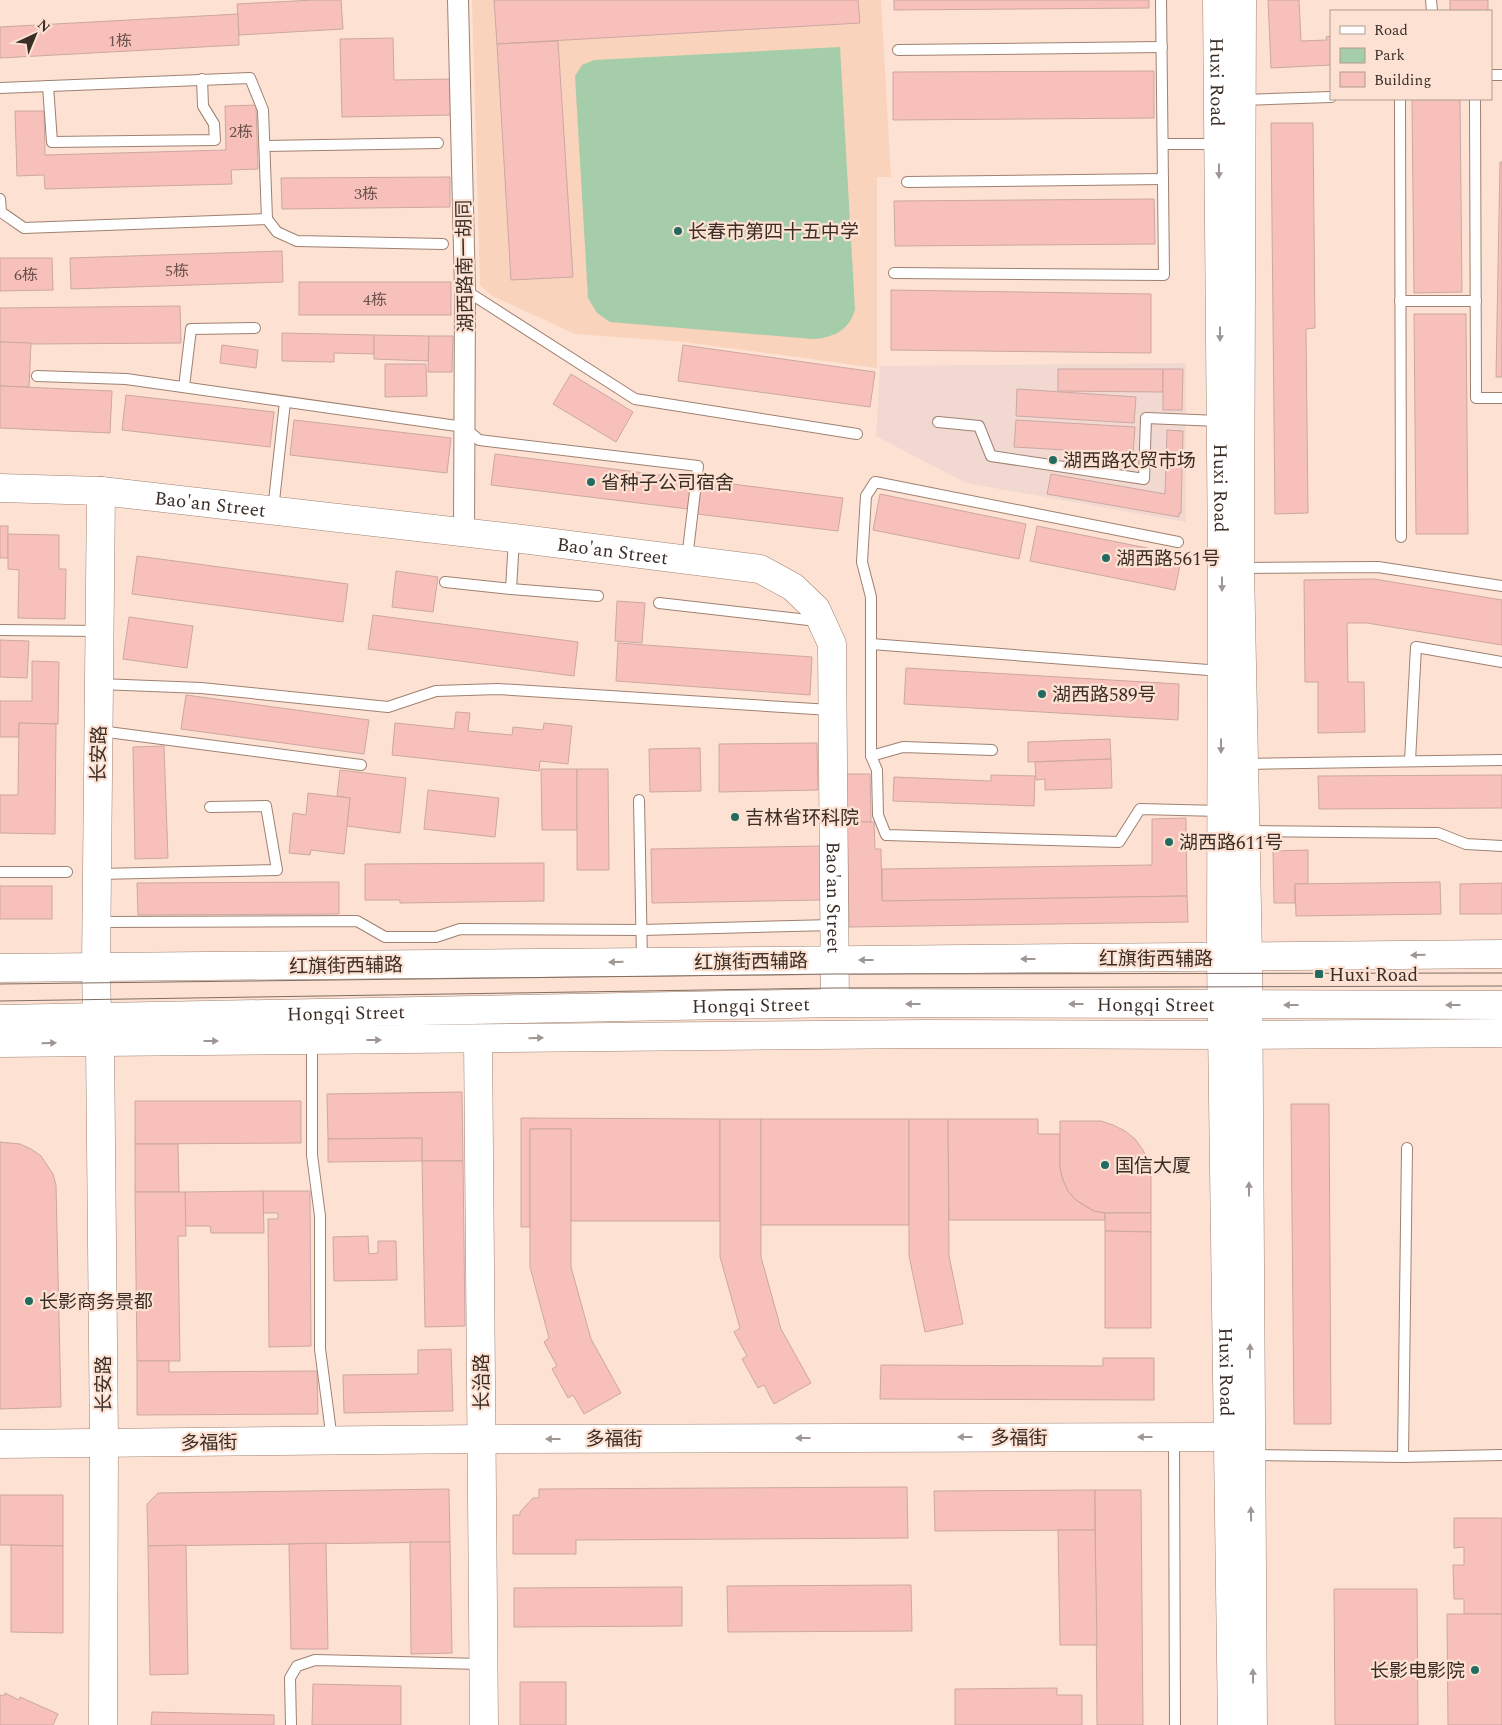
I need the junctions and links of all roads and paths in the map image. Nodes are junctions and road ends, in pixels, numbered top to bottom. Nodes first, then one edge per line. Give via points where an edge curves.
1 (458, 0) edge
2 (1161, 0) edge
3 (1217, 0) edge
4 (1242, 0) edge
5 (1162, 47) junction
6 (898, 50) dead end
7 (202, 80) junction
8 (48, 86) junction
9 (0, 88) edge
10 (1330, 97) edge
11 (1242, 100) junction
12 (1400, 100) edge
13 (1475, 100) edge
14 (438, 143) dead end
15 (1163, 144) junction
16 (1218, 144) junction
17 (264, 146) junction
18 (1163, 179) junction
19 (907, 182) dead end
20 (0, 198) edge
21 (267, 219) junction
22 (443, 244) dead end
23 (894, 273) dead end
24 (465, 290) junction
25 (1400, 301) junction
26 (1476, 301) junction
27 (255, 328) dead end
28 (37, 376) dead end
29 (184, 388) junction
30 (1502, 398) edge
31 (285, 402) junction
32 (1220, 420) junction
33 (938, 422) dead end
34 (464, 427) junction
35 (857, 434) dead end
36 (0, 488) edge
37 (101, 491) junction
38 (273, 511) junction
39 (464, 532) junction
40 (1401, 537) dead end
41 (514, 538) junction
42 (1178, 542) dead end
43 (687, 560) junction
44 (1240, 568) junction
45 (445, 582) dead end
46 (1502, 586) edge
47 (511, 589) junction
48 (598, 596) dead end
49 (659, 603) dead end
50 (821, 621) junction
51 (0, 630) edge
52 (100, 631) junction
53 (871, 644) junction
54 (1502, 662) edge
55 (1221, 671) junction
56 (99, 684) junction
57 (832, 710) junction
58 (99, 730) junction
59 (992, 750) dead end
60 (871, 756) junction
61 (1502, 760) edge
62 (1410, 762) junction
63 (1244, 764) junction
64 (361, 765) dead end
65 (639, 800) dead end
66 (210, 807) dead end
67 (1221, 812) junction
68 (1246, 831) junction
69 (1502, 846) edge
70 (0, 872) edge
71 (67, 872) dead end
72 (97, 874) junction
73 (96, 922) junction
74 (834, 925) junction
75 (642, 930) junction
76 (1502, 954) edge
77 (1248, 957) junction
78 (1221, 958) junction
79 (834, 960) junction
80 (642, 962) junction
81 (96, 967) junction
82 (0, 968) edge
83 (835, 1003) junction
84 (1222, 1004) junction
85 (1502, 1005) edge
86 (1248, 1006) junction
87 (0, 1019) edge
88 (99, 1029) junction
89 (1502, 1033) edge
90 (1236, 1035) junction
91 (478, 1039) junction
92 (312, 1040) junction
93 (0, 1043) edge
94 (1408, 1148) dead end
95 (1174, 1437) junction
96 (1229, 1437) junction
97 (481, 1439) junction
98 (332, 1441) junction
99 (104, 1443) junction
100 (0, 1444) edge
101 (1251, 1455) junction
102 (1502, 1455) edge
103 (1403, 1457) junction
104 (483, 1664) junction
105 (104, 1725) edge
106 (291, 1725) edge
107 (484, 1725) edge
108 (1175, 1725) edge
109 (1232, 1725) edge
110 (1253, 1725) edge

1 - 24 street, 湖西路南一胡同
2 - 5 lane
3 - 16 main road, Huxi Road
4 - 11 main road, Huxi Road
5 - 6 lane
5 - 15 lane
7 - 8 lane
7 - 8 lane via 204,106 214,124 215,140 52,142
7 - 17 lane via 250,78 263,110
8 - 9 lane
10 - 11 lane
11 - 44 main road, Huxi Road
12 - 25 lane
13 - 26 lane
14 - 17 lane
15 - 16 lane
15 - 18 lane
16 -> 32 main road, Huxi Road
17 - 21 lane
18 - 19 lane
18 - 23 lane via 1164,275
20 - 21 lane via 1,212 24,228
21 - 22 lane via 277,232 297,241
24 - 34 street, 湖西路南一胡同
24 - 35 lane via 636,399
25 - 26 lane
25 - 40 lane
26 - 30 lane via 1476,398
27 - 29 lane via 191,329
28 - 29 lane via 126,379
29 - 31 lane
31 - 34 lane
31 - 38 lane
32 - 33 lane via 1146,418 1144,479 991,456 979,426
32 -> 55 main road, Huxi Road
34 - 39 street, 湖西路南一胡同
34 - 43 lane via 479,440 698,466
36 - 37 main road, Bao'an Street
37 - 38 main road, Bao'an Street
37 - 52 main road, 长安路
38 - 39 main road, Bao'an Street
39 - 41 main road, Bao'an Street
41 - 43 main road, Bao'an Street
41 - 47 lane
42 - 53 lane via 874,482 866,496 862,562 871,597
43 - 50 main road, Bao'an Street via 760,569 793,587 816,609
44 - 46 lane via 1378,567
44 - 63 main road, Huxi Road
45 - 47 lane
47 - 48 lane
49 - 50 lane
50 - 57 main road, Bao'an Street via 832,644
51 - 52 lane
52 - 56 main road, 长安路
53 - 55 lane
53 - 60 lane
54 - 62 lane via 1416,647
55 -> 67 main road, Huxi Road
56 - 57 lane via 201,688 388,706 436,691 498,689
56 - 58 main road, 长安路
57 - 74 main road, Bao'an Street
58 - 64 lane
58 - 72 main road, 长安路
59 - 60 lane via 903,747
60 - 67 lane via 877,770 878,815 886,834 1119,842 1140,809
61 - 62 lane
62 - 63 lane
63 - 68 main road, Huxi Road
65 - 75 lane
66 - 72 lane via 266,806 277,870
67 - 78 main road, Huxi Road
68 - 69 lane via 1438,833 1466,844
68 - 77 main road, Huxi Road
70 - 71 lane
72 - 73 main road, 长安路
73 - 75 lane via 357,921 385,937 436,937 460,929
73 - 81 main road, 长安路
74 - 75 lane
74 - 79 main road, Bao'an Street
75 - 80 lane
76 -> 77 main road, 红旗街西辅路
77 - 78 main road, 红旗街西辅路
77 - 86 main road, Huxi Road
78 -> 79 main road, 红旗街西辅路
78 - 84 main road, Huxi Road
79 - 80 main road, 红旗街西辅路
79 - 83 main road, Bao'an Street
80 -> 81 main road, 红旗街西辅路
81 - 82 main road, 红旗街西辅路
81 - 88 main road, 长安路
84 -> 83 main road, Hongqi Street
83 - 88 main road, Hongqi Street
84 - 86 main road, Hongqi Street
84 - 90 main road, Huxi Road
85 -> 86 main road, Hongqi Street
86 - 90 main road, Huxi Road
87 - 88 main road, Hongqi Street
88 -> 92 main road, Hongqi Street
93 -> 88 main road, Hongqi Street
88 - 99 main road, 长安路
89 - 90 main road, Hongqi Street
91 -> 90 main road, Hongqi Street via 925,1034
90 - 96 main road, Huxi Road
101 -> 90 main road, Huxi Road
92 -> 91 main road, Hongqi Street
91 - 97 main road, 长治路
92 - 98 lane via 312,1155 320,1216 320,1349
94 - 103 lane
95 - 96 main road, 多福街
95 -> 97 main road, 多福街
95 - 108 lane
96 - 109 main road, Huxi Road
97 - 98 main road, 多福街
97 - 104 main road, 长治路
98 - 99 main road, 多福街
99 - 100 main road, 多福街
99 - 105 main road, 长安路
101 - 103 lane
110 -> 101 main road, Huxi Road
102 - 103 lane
104 - 106 lane via 315,1660 297,1666 290,1678
104 - 107 main road, 长治路

